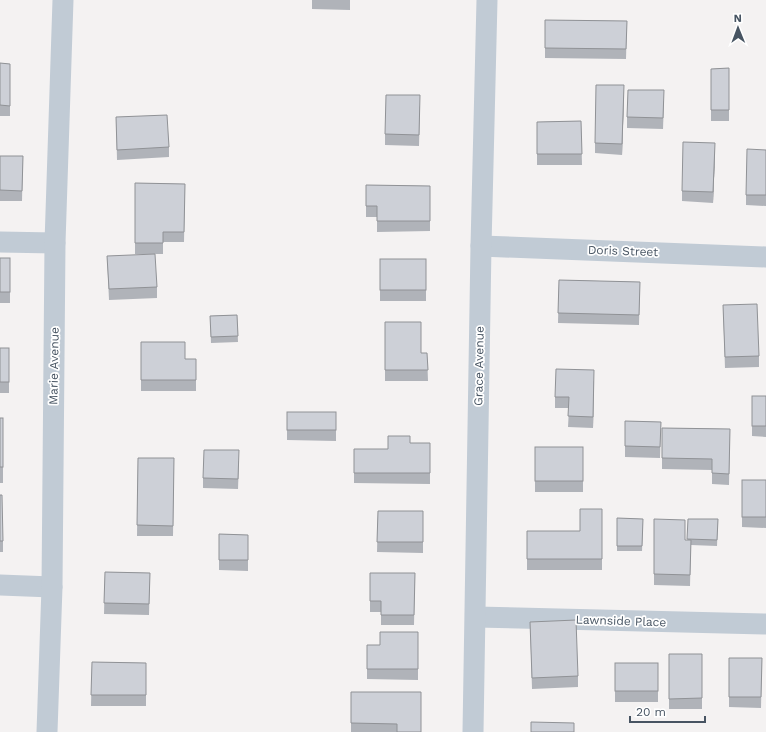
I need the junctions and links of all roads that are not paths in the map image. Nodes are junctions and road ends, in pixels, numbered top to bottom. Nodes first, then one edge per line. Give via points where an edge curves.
1 (63, 0) edge
2 (487, 0) edge
3 (0, 242) edge
4 (55, 243) junction
5 (481, 246) junction
6 (766, 257) edge
7 (0, 585) edge
8 (52, 587) junction
9 (476, 617) junction
10 (766, 624) edge
11 (47, 732) edge
12 (473, 732) edge

1 - 4 street, Marie Avenue
2 - 5 street, Grace Avenue
3 - 4 street
4 - 8 street, Marie Avenue
5 - 6 street, Doris Street
5 - 9 street, Grace Avenue
7 - 8 street
8 - 11 street, Marie Avenue
9 - 10 street, Lawnside Place
9 - 12 street, Grace Avenue

